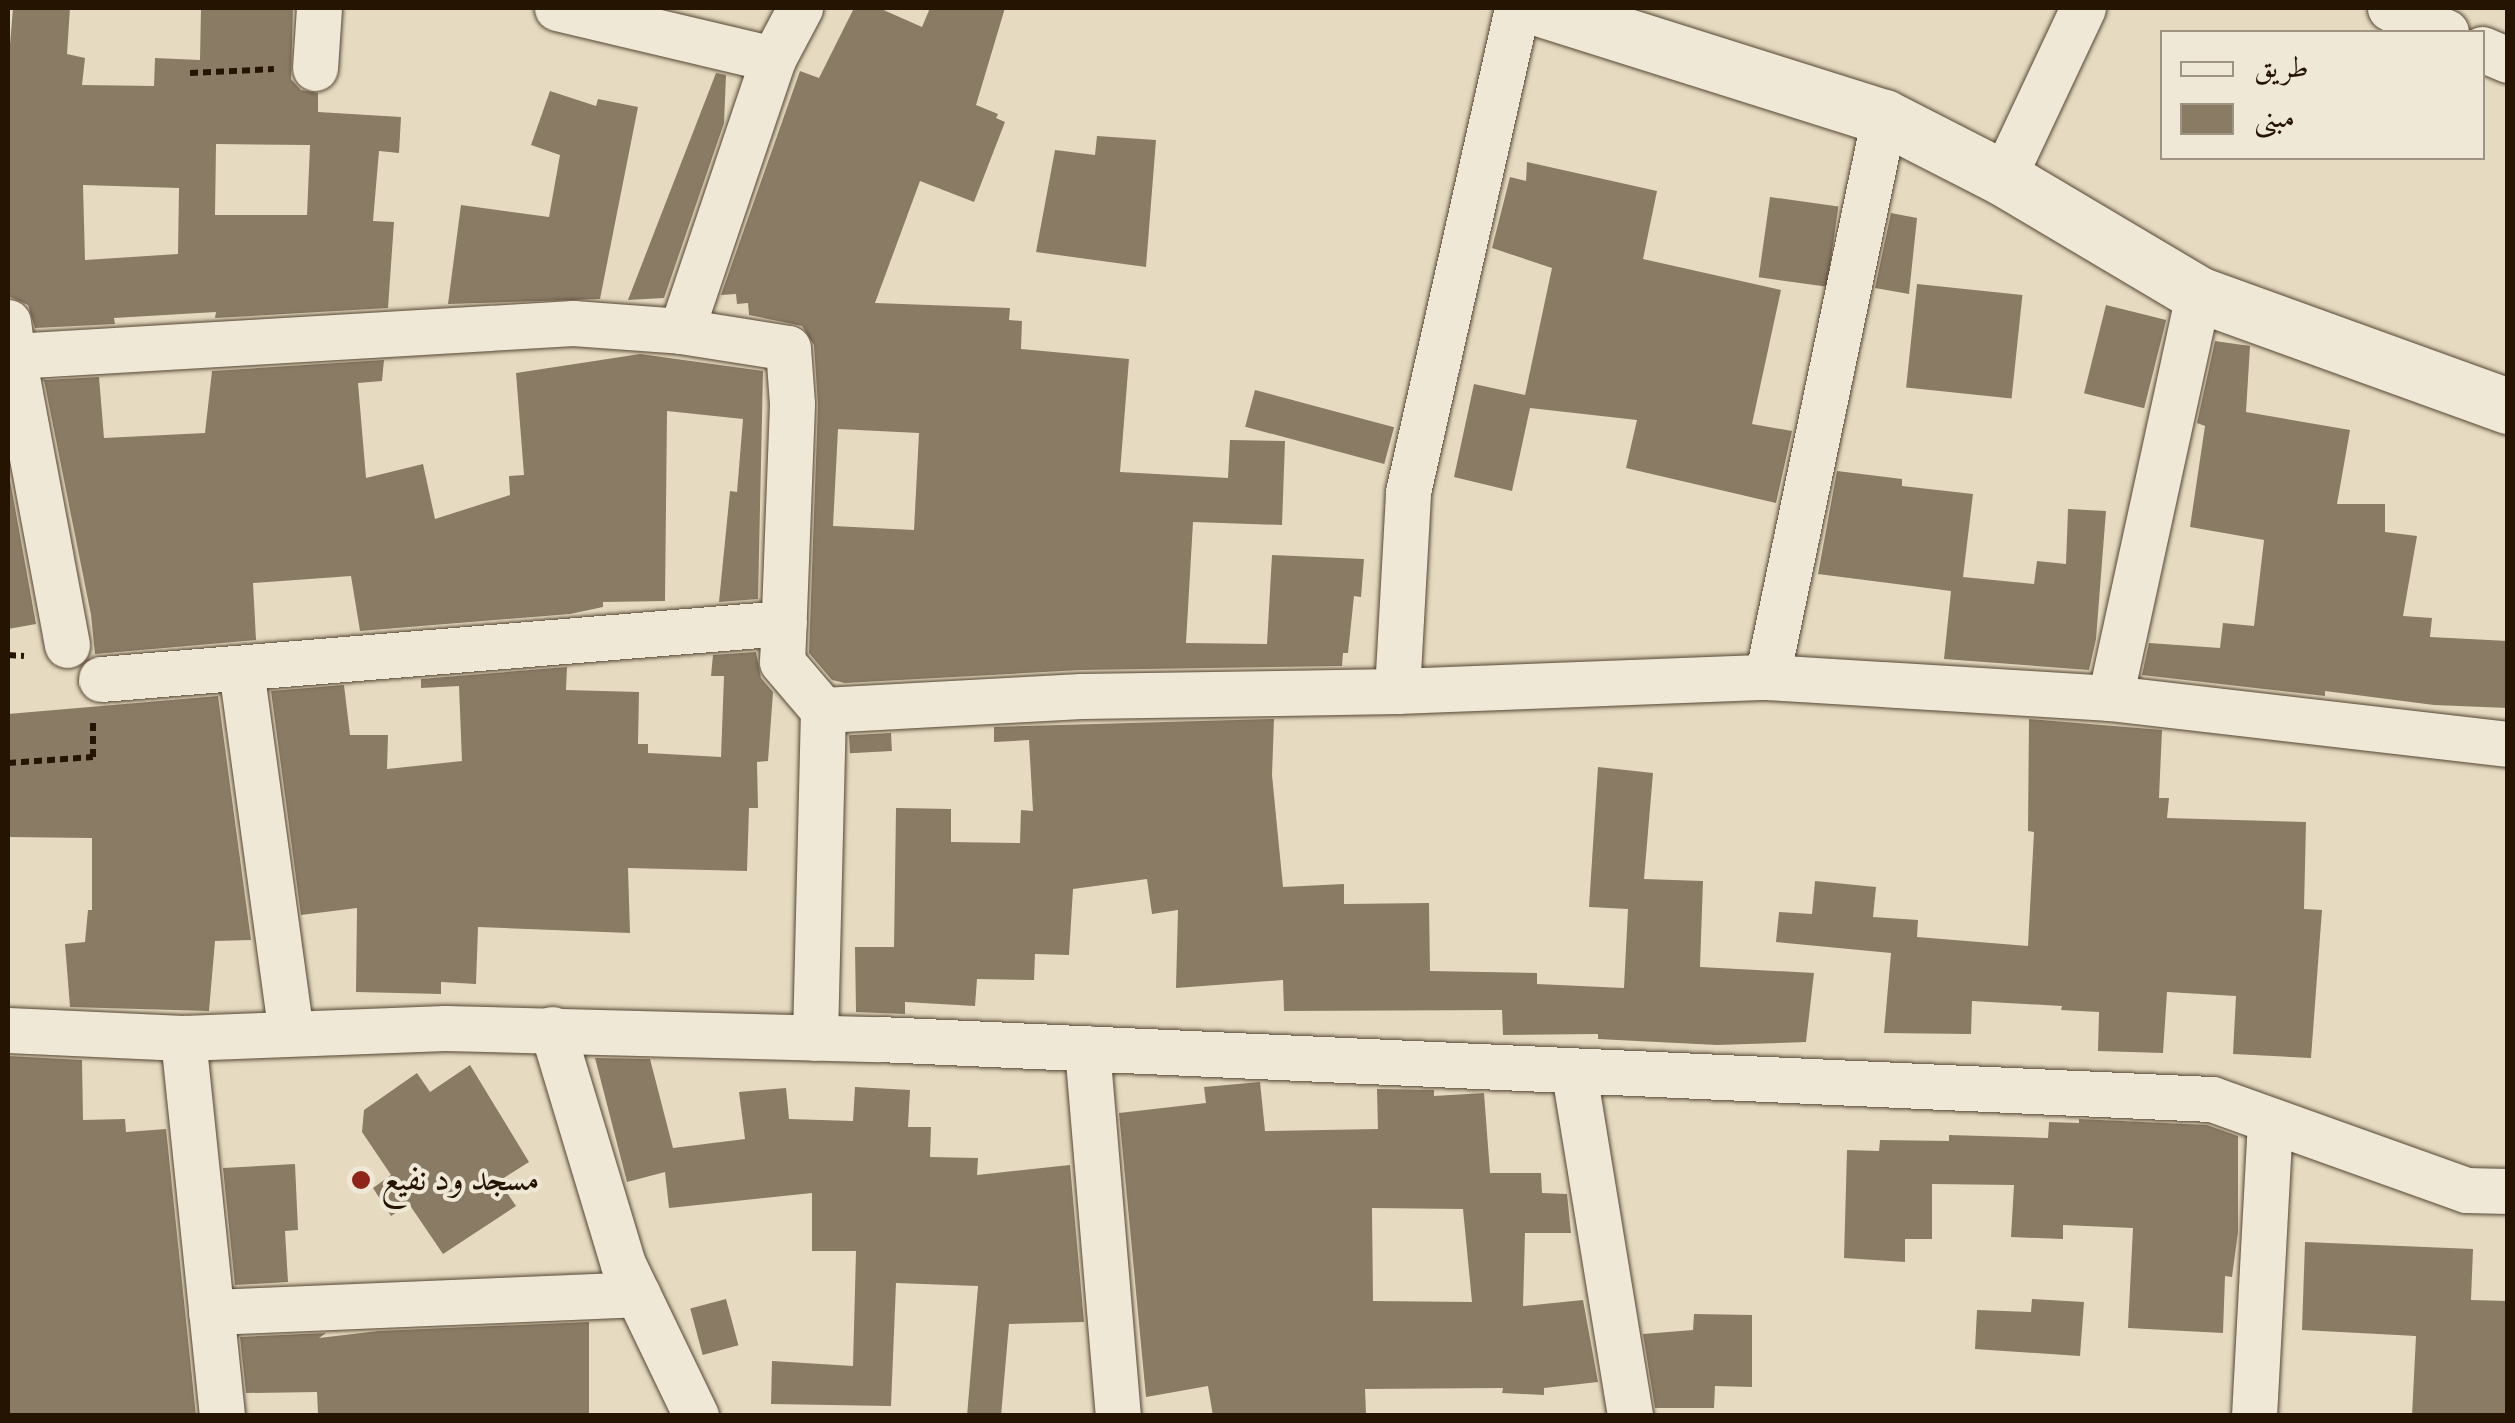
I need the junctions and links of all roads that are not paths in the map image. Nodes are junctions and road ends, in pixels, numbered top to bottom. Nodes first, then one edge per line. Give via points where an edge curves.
1 (318, 8) edge
2 (557, 8) edge
3 (800, 8) edge
4 (1517, 8) edge
5 (1538, 8) edge
6 (2083, 8) edge
7 (2390, 8) edge
8 (2441, 30) edge
9 (2485, 49) edge
10 (773, 59) junction
11 (2508, 60) edge
12 (315, 68) road end
13 (1884, 116) junction
14 (2003, 178) junction
15 (2198, 294) junction
16 (681, 331) junction
17 (10, 339) edge
18 (2508, 406) edge
19 (784, 623) junction
20 (67, 645) dead end
21 (240, 669) junction
22 (1767, 677) junction
23 (97, 689) road end
24 (1398, 691) junction
25 (2110, 698) junction
26 (824, 710) junction
27 (2508, 744) edge
28 (8, 1030) edge
29 (552, 1030) junction
30 (291, 1033) junction
31 (184, 1038) junction
32 (815, 1038) junction
33 (1088, 1048) junction
34 (1574, 1073) junction
35 (2270, 1120) junction
36 (2508, 1190) edge
37 (638, 1294) junction
38 (210, 1312) junction
39 (222, 1416) edge
40 (696, 1416) edge
41 (1118, 1416) edge
42 (1630, 1416) edge
43 (2254, 1416) edge

1 - 12 street
2 - 10 street
3 - 10 street
4 - 24 street via 1408,492
5 - 13 street
6 - 14 street
7 - 8 street
9 - 11 street
10 - 16 street
13 - 14 street
13 - 22 street
14 - 15 street
15 - 18 street
15 - 25 street
16 - 17 street via 573,324
16 - 19 street via 788,348
17 - 20 street
19 - 21 street
19 - 26 street via 782,662
21 - 23 street
21 - 30 street
22 - 24 street
22 - 25 street
24 - 26 street via 1082,696
25 - 27 street
26 - 32 street
28 - 31 street
29 - 30 street
29 - 32 street
29 - 37 street
30 - 31 street
31 - 38 street
32 - 33 street
33 - 34 street
33 - 41 street
34 - 35 street via 2212,1099
34 - 42 street
35 - 36 street via 2466,1190
35 - 43 street
37 - 38 street
37 - 40 street
38 - 39 street

